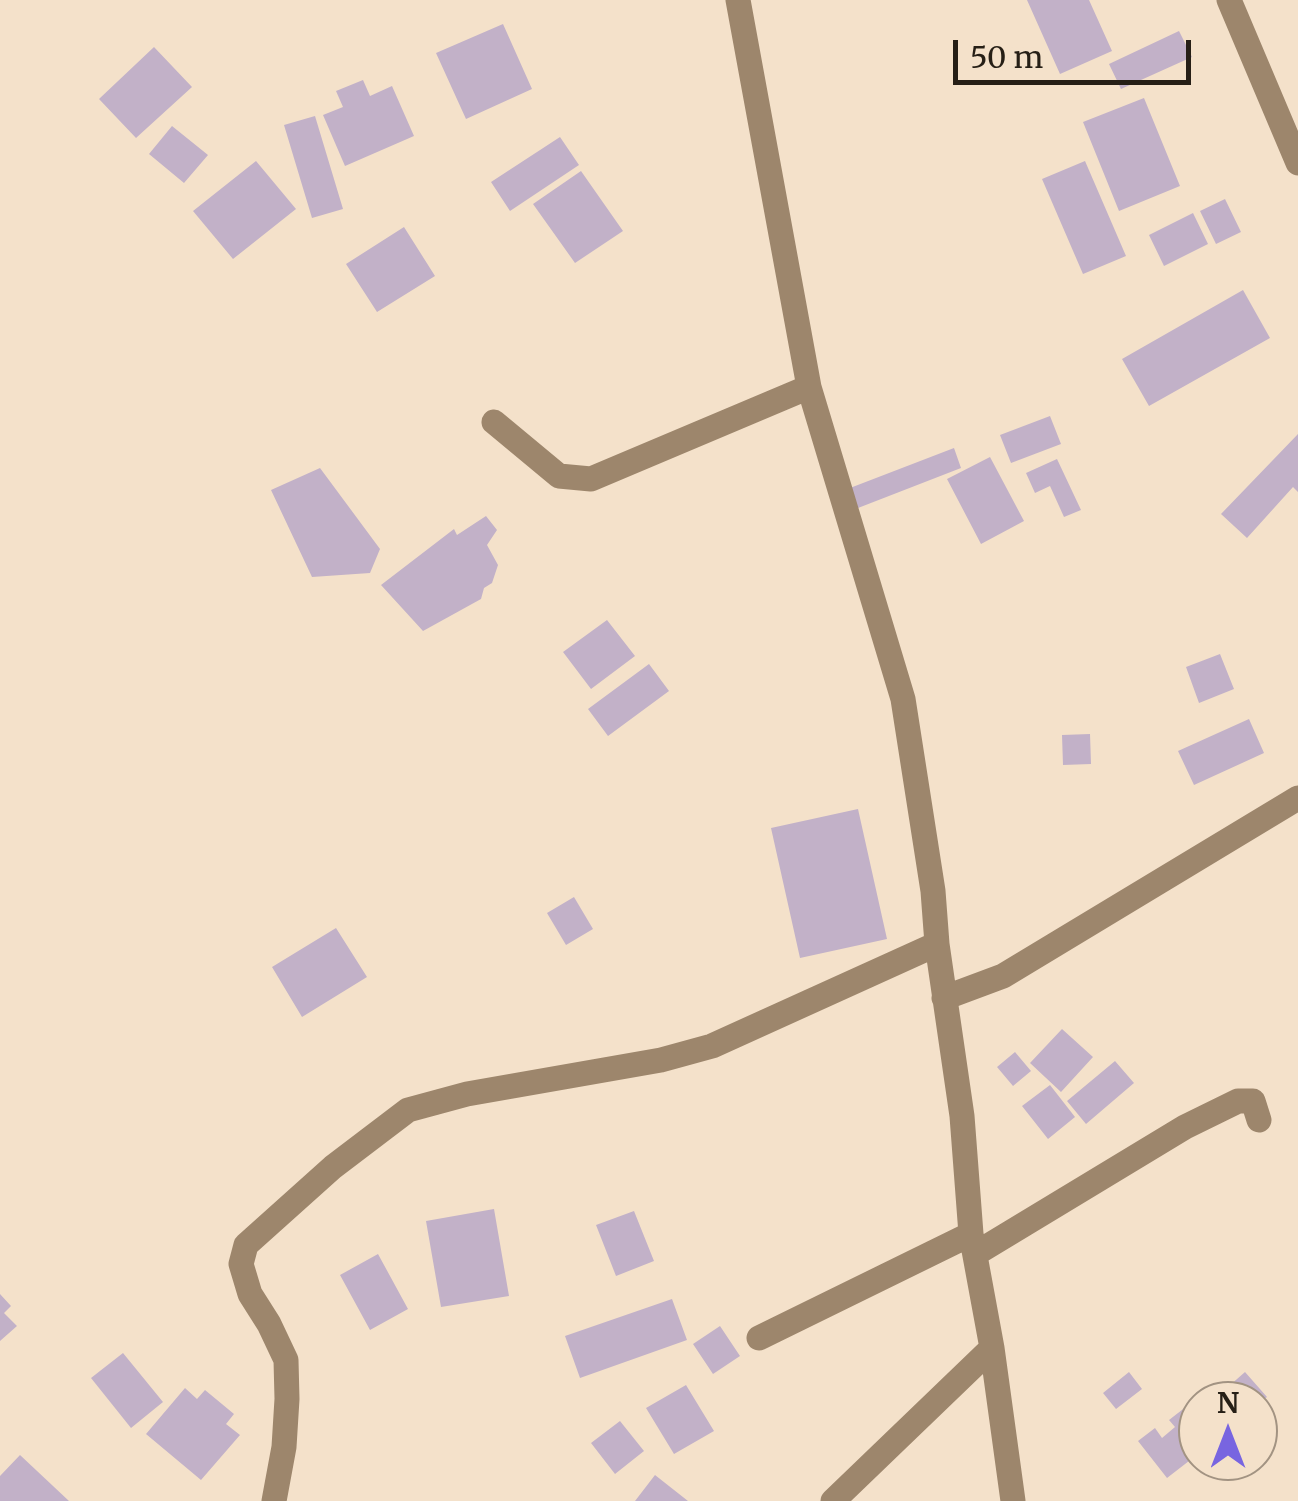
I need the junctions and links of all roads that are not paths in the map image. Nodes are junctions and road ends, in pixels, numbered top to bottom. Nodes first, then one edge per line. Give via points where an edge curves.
1 (738, 0) edge
2 (1229, 0) edge
3 (1298, 163) edge
4 (809, 387) junction
5 (494, 422) dead end
6 (1298, 798) edge
7 (936, 944) junction
8 (944, 998) junction
9 (1259, 1120) dead end
10 (973, 1244) junction
11 (759, 1338) dead end
12 (992, 1348) junction
13 (274, 1501) edge
14 (833, 1501) edge
15 (1013, 1501) edge

1 - 4 street
2 - 3 street
4 - 5 street via 591,480 559,476
4 - 7 street via 903,700
6 - 8 street via 1003,976
7 - 8 street
7 - 13 street via 712,1046 408,1110 332,1167 246,1245 240,1264 286,1360 284,1446
8 - 10 street
9 - 10 street via 1253,1100 1238,1100
10 - 11 street
10 - 12 street
12 - 14 street
12 - 15 street

